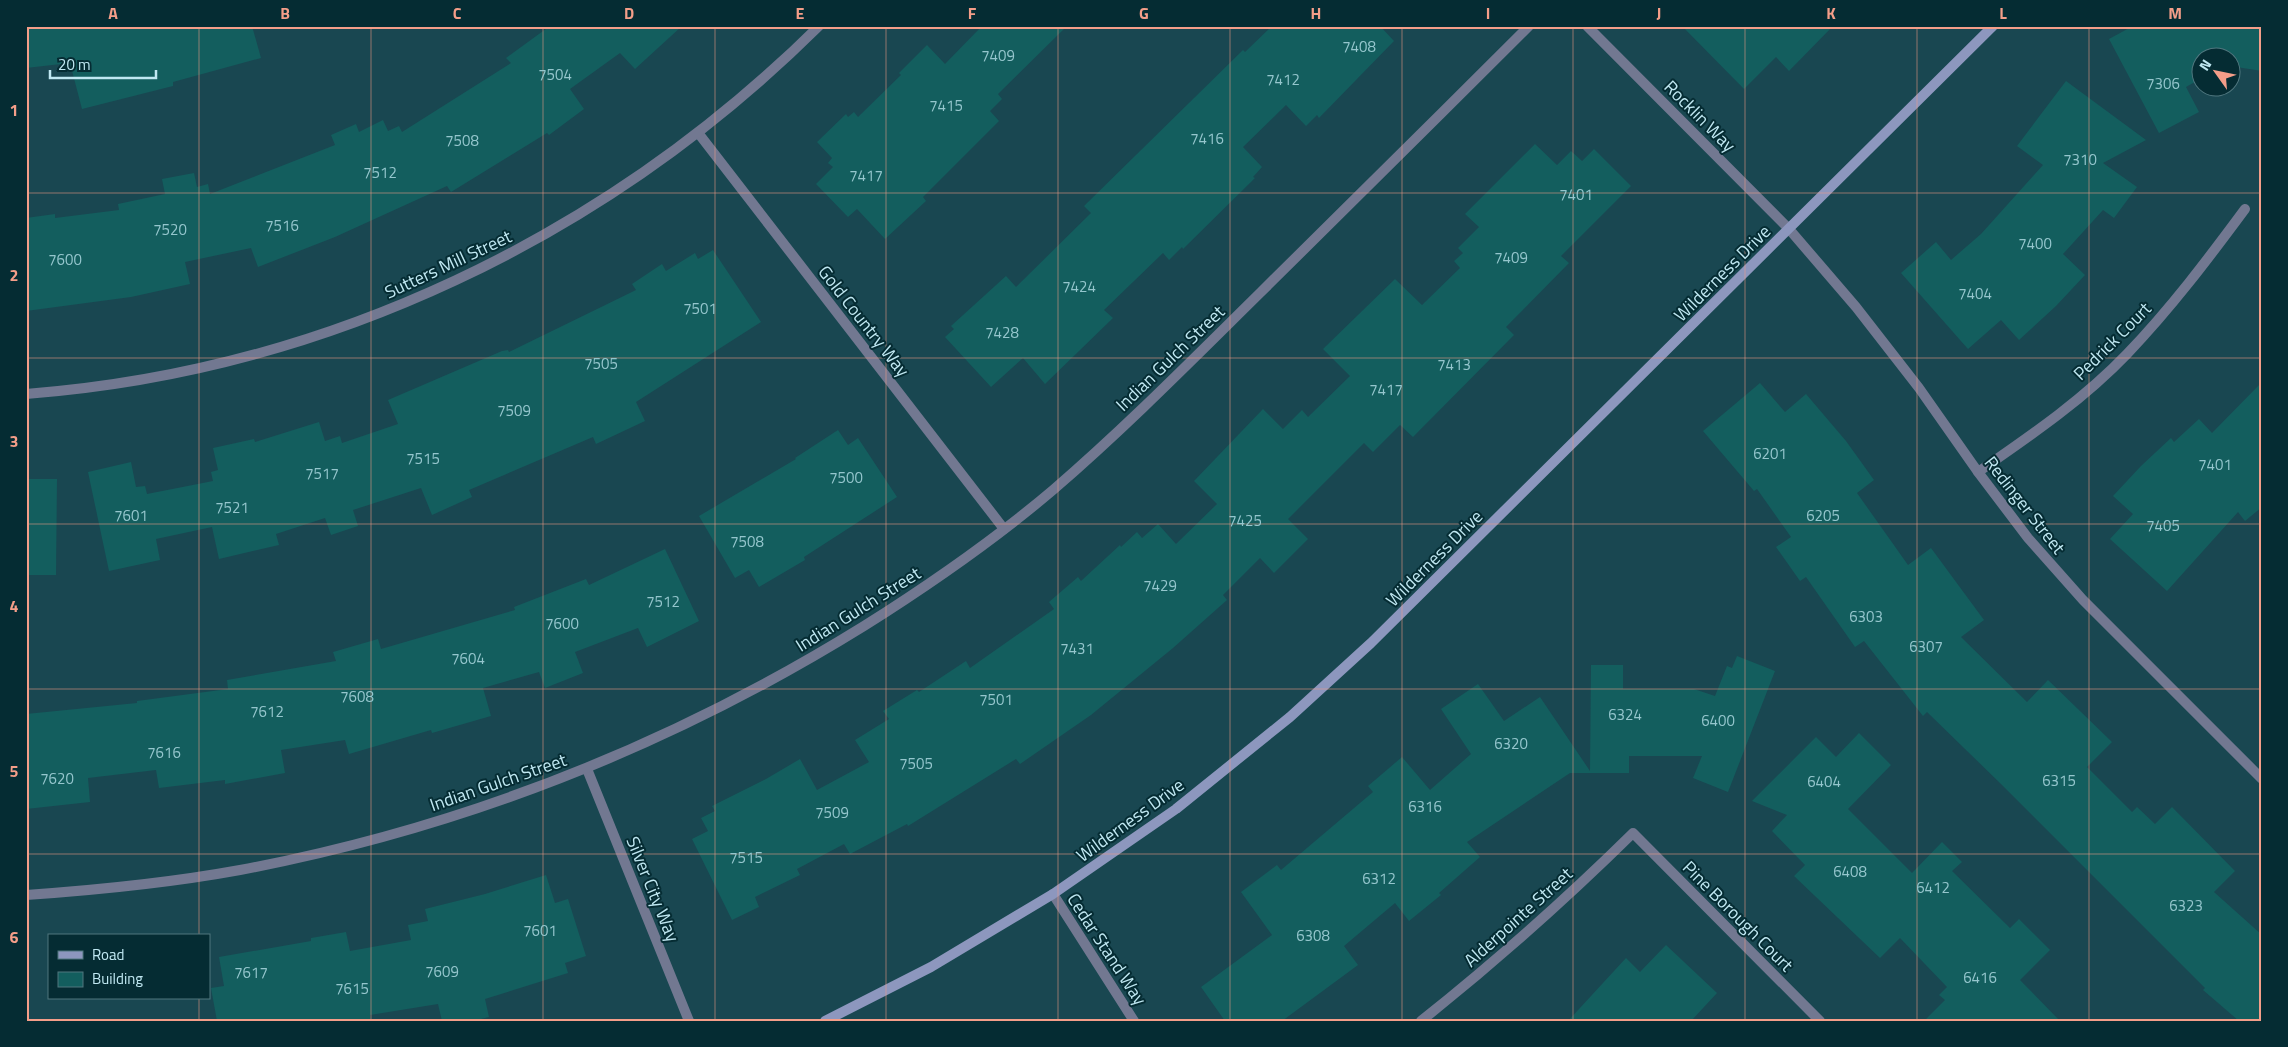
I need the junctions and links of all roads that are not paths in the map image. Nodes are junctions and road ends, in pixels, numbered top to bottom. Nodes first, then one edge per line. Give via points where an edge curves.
1 (819, 26) edge
2 (1529, 26) edge
3 (1587, 26) edge
4 (1993, 26) edge
5 (699, 134) junction
6 (2245, 209) dead end
7 (1789, 230) junction
8 (26, 394) edge
9 (1978, 472) junction
10 (1004, 529) junction
11 (587, 769) junction
12 (2262, 779) edge
13 (1633, 833) joint
14 (1053, 894) junction
15 (26, 895) edge
16 (689, 1021) edge
17 (825, 1021) edge
18 (1134, 1021) edge
19 (1421, 1021) edge
20 (1820, 1021) edge

1 - 5 street, Sutters Mill Street via 783,62
2 - 10 street, Indian Gulch Street via 1140,412
3 - 7 street, Rocklin Way
4 - 7 street, Wilderness Drive
5 - 8 street, Sutters Mill Street via 610,196 534,241 455,282 374,316 269,351 162,376
5 - 10 street, Gold Country Way
6 - 9 street, Pedrick Court via 2189,285 2126,355 2055,418
7 - 9 street, Redinger Street via 1862,314
7 - 14 street, Wilderness Drive via 1372,643 1298,710 1176,808
9 - 12 street, Redinger Street via 2028,538 2083,600
10 - 11 street, Indian Gulch Street via 913,595 808,660 727,705
11 - 15 street, Indian Gulch Street via 478,809 350,846 239,870 117,888
11 - 16 street, Silver City Way
13 - 19 street, Alderpointe Street via 1495,962
13 - 20 street, Pine Borough Court
14 - 17 street, Wilderness Drive via 931,967
14 - 18 street, Cedar Stand Way

